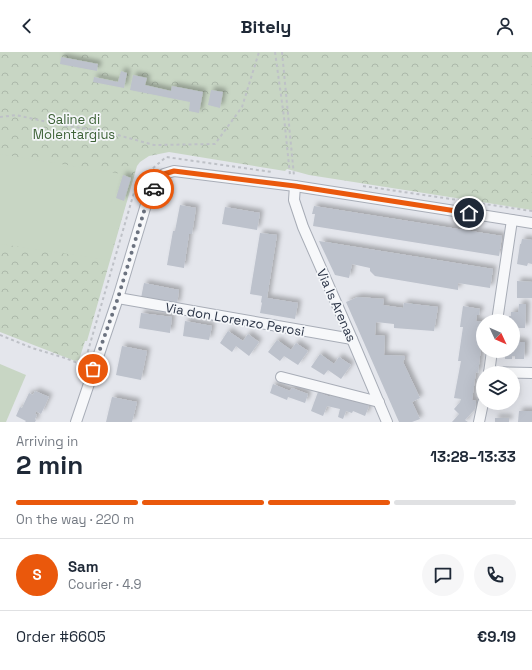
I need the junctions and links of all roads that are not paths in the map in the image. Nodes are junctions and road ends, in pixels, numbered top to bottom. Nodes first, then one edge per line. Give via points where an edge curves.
1 (294, 181) junction
2 (512, 220) junction
3 (532, 223) edge
4 (118, 298) junction
5 (498, 314) edge
6 (352, 339) junction
7 (520, 373) edge
8 (532, 373) edge
9 (281, 377) dead end
10 (379, 402) junction
11 (482, 410) edge
12 (76, 422) edge
13 (387, 422) edge
14 (479, 422) edge

1 - 2 street
1 - 4 street via 174,171 164,174 148,198
1 - 6 street, Via Is Arenas via 294,200 303,227
2 - 3 street
2 - 5 street
4 - 6 street, Via don Lorenzo Perosi
4 - 12 street
6 - 10 street, Via Is Arenas
7 - 8 street
9 - 10 street
10 - 13 street, Via Is Arenas
11 - 14 street

